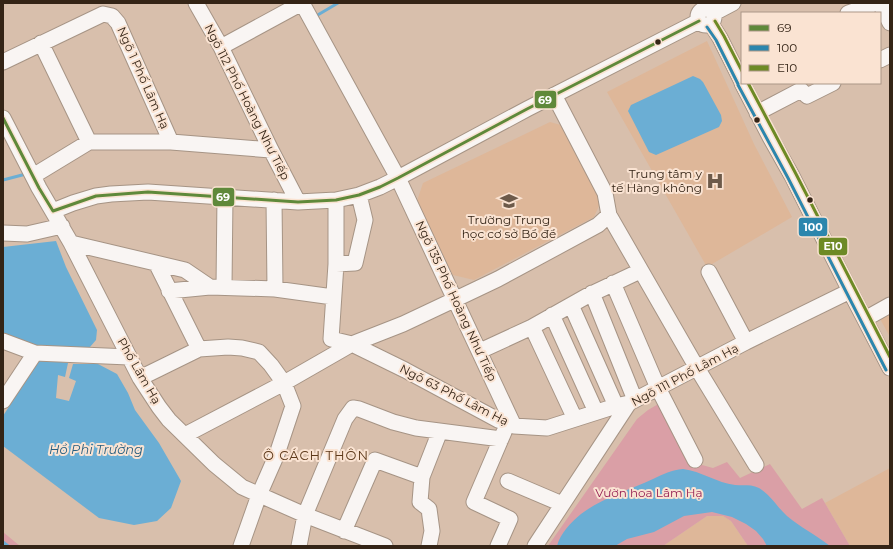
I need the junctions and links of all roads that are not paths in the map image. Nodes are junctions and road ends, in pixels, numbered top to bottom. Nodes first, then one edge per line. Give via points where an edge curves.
1 (196, 3) edge
2 (302, 3) edge
3 (733, 3) edge
4 (879, 3) edge
5 (854, 12) edge
6 (706, 14) edge
7 (890, 23) edge
8 (41, 43) junction
9 (221, 47) junction
10 (737, 61) edge
11 (3, 62) edge
12 (741, 79) edge
13 (742, 84) edge
14 (831, 84) edge
15 (554, 95) junction
16 (757, 113) junction
17 (3, 118) edge
18 (89, 142) junction
19 (171, 142) junction
20 (271, 150) junction
21 (33, 176) junction
22 (398, 178) junction
23 (359, 195) junction
24 (224, 196) junction
25 (274, 200) junction
26 (336, 200) junction
27 (298, 202) junction
28 (53, 211) junction
29 (609, 215) junction
30 (62, 226) junction
31 (3, 234) edge
32 (71, 243) junction
33 (156, 263) junction
34 (336, 264) junction
35 (640, 271) junction
36 (708, 272) dead end
37 (613, 283) junction
38 (217, 287) junction
39 (274, 290) junction
40 (169, 291) junction
41 (850, 291) junction
42 (592, 293) junction
43 (333, 298) junction
44 (456, 299) junction
45 (571, 305) junction
46 (890, 305) edge
47 (552, 315) junction
48 (865, 319) junction
49 (532, 327) junction
50 (3, 341) edge
51 (746, 342) junction
52 (352, 344) junction
53 (199, 349) junction
54 (480, 351) junction
55 (35, 353) junction
56 (129, 357) junction
57 (697, 368) junction
58 (890, 368) edge
59 (140, 378) junction
60 (284, 383) junction
61 (658, 388) junction
62 (3, 401) edge
63 (626, 403) junction
64 (596, 412) junction
65 (575, 419) junction
66 (511, 424) junction
67 (440, 431) junction
68 (184, 435) junction
69 (501, 440) junction
70 (695, 460) dead end
71 (756, 464) dead end
72 (422, 477) junction
73 (508, 481) dead end
74 (259, 495) junction
75 (562, 504) junction
76 (305, 515) junction
77 (344, 531) junction
78 (241, 546) edge
79 (298, 546) edge
80 (385, 546) edge
81 (429, 546) edge
82 (498, 546) edge
83 (535, 546) edge

1 - 9 street, Ngõ 112 Phố Hoàng Như Tiếp
2 - 9 street
2 - 22 street, Ngõ 135 Phố Hoàng Như Tiếp
3 - 6 street
4 - 5 street
4 - 7 street
6 - 10 street
6 - 15 street
8 - 11 street, Ngõ 1 Phố Lâm Hạ
8 - 18 street
8 - 19 street, Ngõ 1 Phố Lâm Hạ via 103,14 112,16 118,23
9 - 20 street, Ngõ 112 Phố Hoàng Như Tiếp
10 - 12 street
13 - 16 street
14 - 16 street via 807,96 801,90
15 - 22 street
15 - 29 street via 605,193
16 - 41 street
17 - 21 street, Phố Lâm Hạ
18 - 19 street
18 - 21 street
19 - 20 street
20 - 27 street, Ngõ 112 Phố Hoàng Như Tiếp
21 - 28 street, Phố Lâm Hạ
22 - 23 street
22 - 44 street, Ngõ 135 Phố Hoàng Như Tiếp
23 - 26 street
23 - 34 street via 365,220 355,263
24 - 25 street
24 - 28 street via 165,192 111,194 84,199
24 - 38 street
25 - 27 street
25 - 39 street
26 - 27 street
26 - 34 street
28 - 30 street, Phố Lâm Hạ
29 - 35 street
29 - 44 street via 598,225
30 - 31 street via 27,234
30 - 32 street, Phố Lâm Hạ
32 - 33 street
32 - 56 street, Phố Lâm Hạ
33 - 38 street via 185,270
33 - 40 street
34 - 43 street
35 - 37 street
35 - 57 street
36 - 51 street
37 - 42 street
37 - 61 street
38 - 39 street
38 - 40 street
39 - 43 street
40 - 53 street
41 - 48 street
41 - 51 street, Ngõ 111 Phố Lâm Hạ
42 - 45 street
42 - 63 street
43 - 52 street, Ngõ 63 Phố Lâm Hạ via 331,338
44 - 52 street
44 - 54 street, Ngõ 135 Phố Hoàng Như Tiếp
45 - 47 street
45 - 63 street
46 - 48 street
47 - 49 street
47 - 64 street
48 - 58 street
49 - 54 street
49 - 65 street
50 - 55 street
51 - 57 street, Ngõ 111 Phố Lâm Hạ
52 - 60 street
52 - 66 street, Ngõ 63 Phố Lâm Hạ via 498,420
53 - 59 street
53 - 60 street via 228,347 259,352
54 - 66 street, Ngõ 135 Phố Hoàng Như Tiếp
55 - 56 street
55 - 62 street
56 - 59 street, Phố Lâm Hạ
57 - 61 street, Ngõ 111 Phố Lâm Hạ
57 - 71 street
59 - 68 street, Phố Lâm Hạ via 159,407
60 - 68 street
60 - 74 street via 293,406 277,454
61 - 63 street, Ngõ 111 Phố Lâm Hạ
61 - 70 street
63 - 64 street, Ngõ 63 Phố Lâm Hạ
63 - 75 street, Ngõ 111 Phố Lâm Hạ
64 - 65 street, Ngõ 63 Phố Lâm Hạ
65 - 66 street, Ngõ 63 Phố Lâm Hạ via 547,428
66 - 69 street
67 - 69 street
67 - 72 street
67 - 76 street via 393,422 353,408 345,419
68 - 74 street, Phố Lâm Hạ via 231,479
69 - 82 street via 474,502 510,519
72 - 77 street via 375,460
72 - 81 street via 420,502 429,509 432,531
73 - 75 street
74 - 76 street, Phố Lâm Hạ
74 - 78 street
75 - 83 street, Ngõ 111 Phố Lâm Hạ
76 - 77 street, Phố Lâm Hạ
76 - 79 street
77 - 80 street, Phố Lâm Hạ

